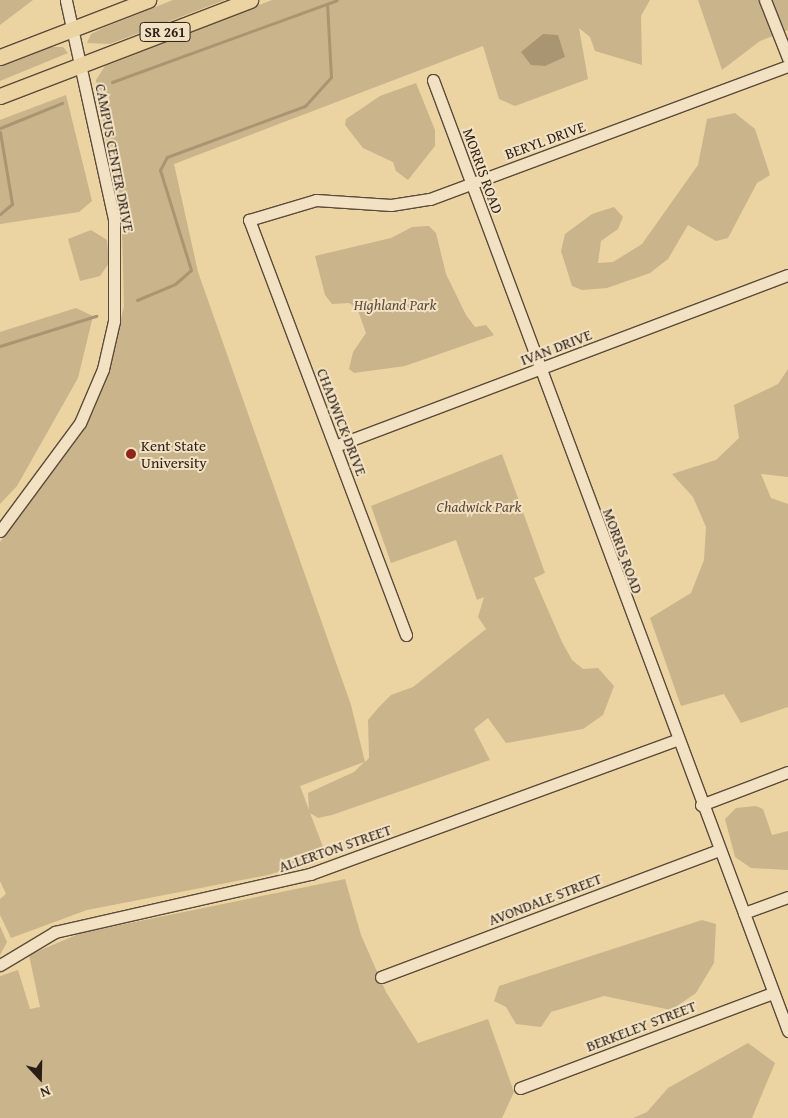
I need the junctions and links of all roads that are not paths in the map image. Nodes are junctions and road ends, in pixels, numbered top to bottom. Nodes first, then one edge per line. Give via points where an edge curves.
1 (66, 0) edge
2 (148, 0) edge
3 (250, 0) edge
4 (765, 0) edge
5 (72, 29) junction
6 (0, 57) edge
7 (788, 58) edge
8 (81, 65) junction
9 (788, 66) edge
10 (433, 80) dead end
11 (0, 96) edge
12 (472, 184) junction
13 (249, 220) joint
14 (788, 275) edge
15 (541, 368) junction
16 (335, 446) junction
17 (0, 531) edge
18 (406, 635) dead end
19 (676, 740) junction
20 (788, 772) edge
21 (701, 805) junction
22 (719, 850) junction
23 (788, 897) edge
24 (744, 913) junction
25 (0, 965) edge
26 (381, 977) dead end
27 (773, 993) junction
28 (788, 1031) edge
29 (520, 1088) dead end

1 - 5 street, CAMPUS CENTER DRIVE
2 - 5 main road, SR 261
3 - 8 main road, SR 261
4 - 7 street
5 - 6 main road, SR 261
5 - 8 street, CAMPUS CENTER DRIVE
8 - 11 main road, SR 261
8 - 17 street, CAMPUS CENTER DRIVE via 114,219 118,280 114,321 103,369 80,423
9 - 12 street, BERYL DRIVE
10 - 12 street, MORRIS ROAD
12 - 13 street, BERYL DRIVE via 419,202 316,200
12 - 15 street, MORRIS ROAD
13 - 16 street, CHADWICK DRIVE
14 - 15 street, IVAN DRIVE
15 - 16 street, IVAN DRIVE
15 - 19 street, MORRIS ROAD
16 - 18 street, CHADWICK DRIVE
19 - 21 street, MORRIS ROAD
19 - 25 street, ALLERTON STREET via 271,886 78,925 32,944
20 - 21 street
21 - 22 street, MORRIS ROAD
22 - 24 street, MORRIS ROAD
22 - 26 street, AVONDALE STREET
23 - 24 street
24 - 27 street, MORRIS ROAD
27 - 28 street, MORRIS ROAD
27 - 29 street, BERKELEY STREET

